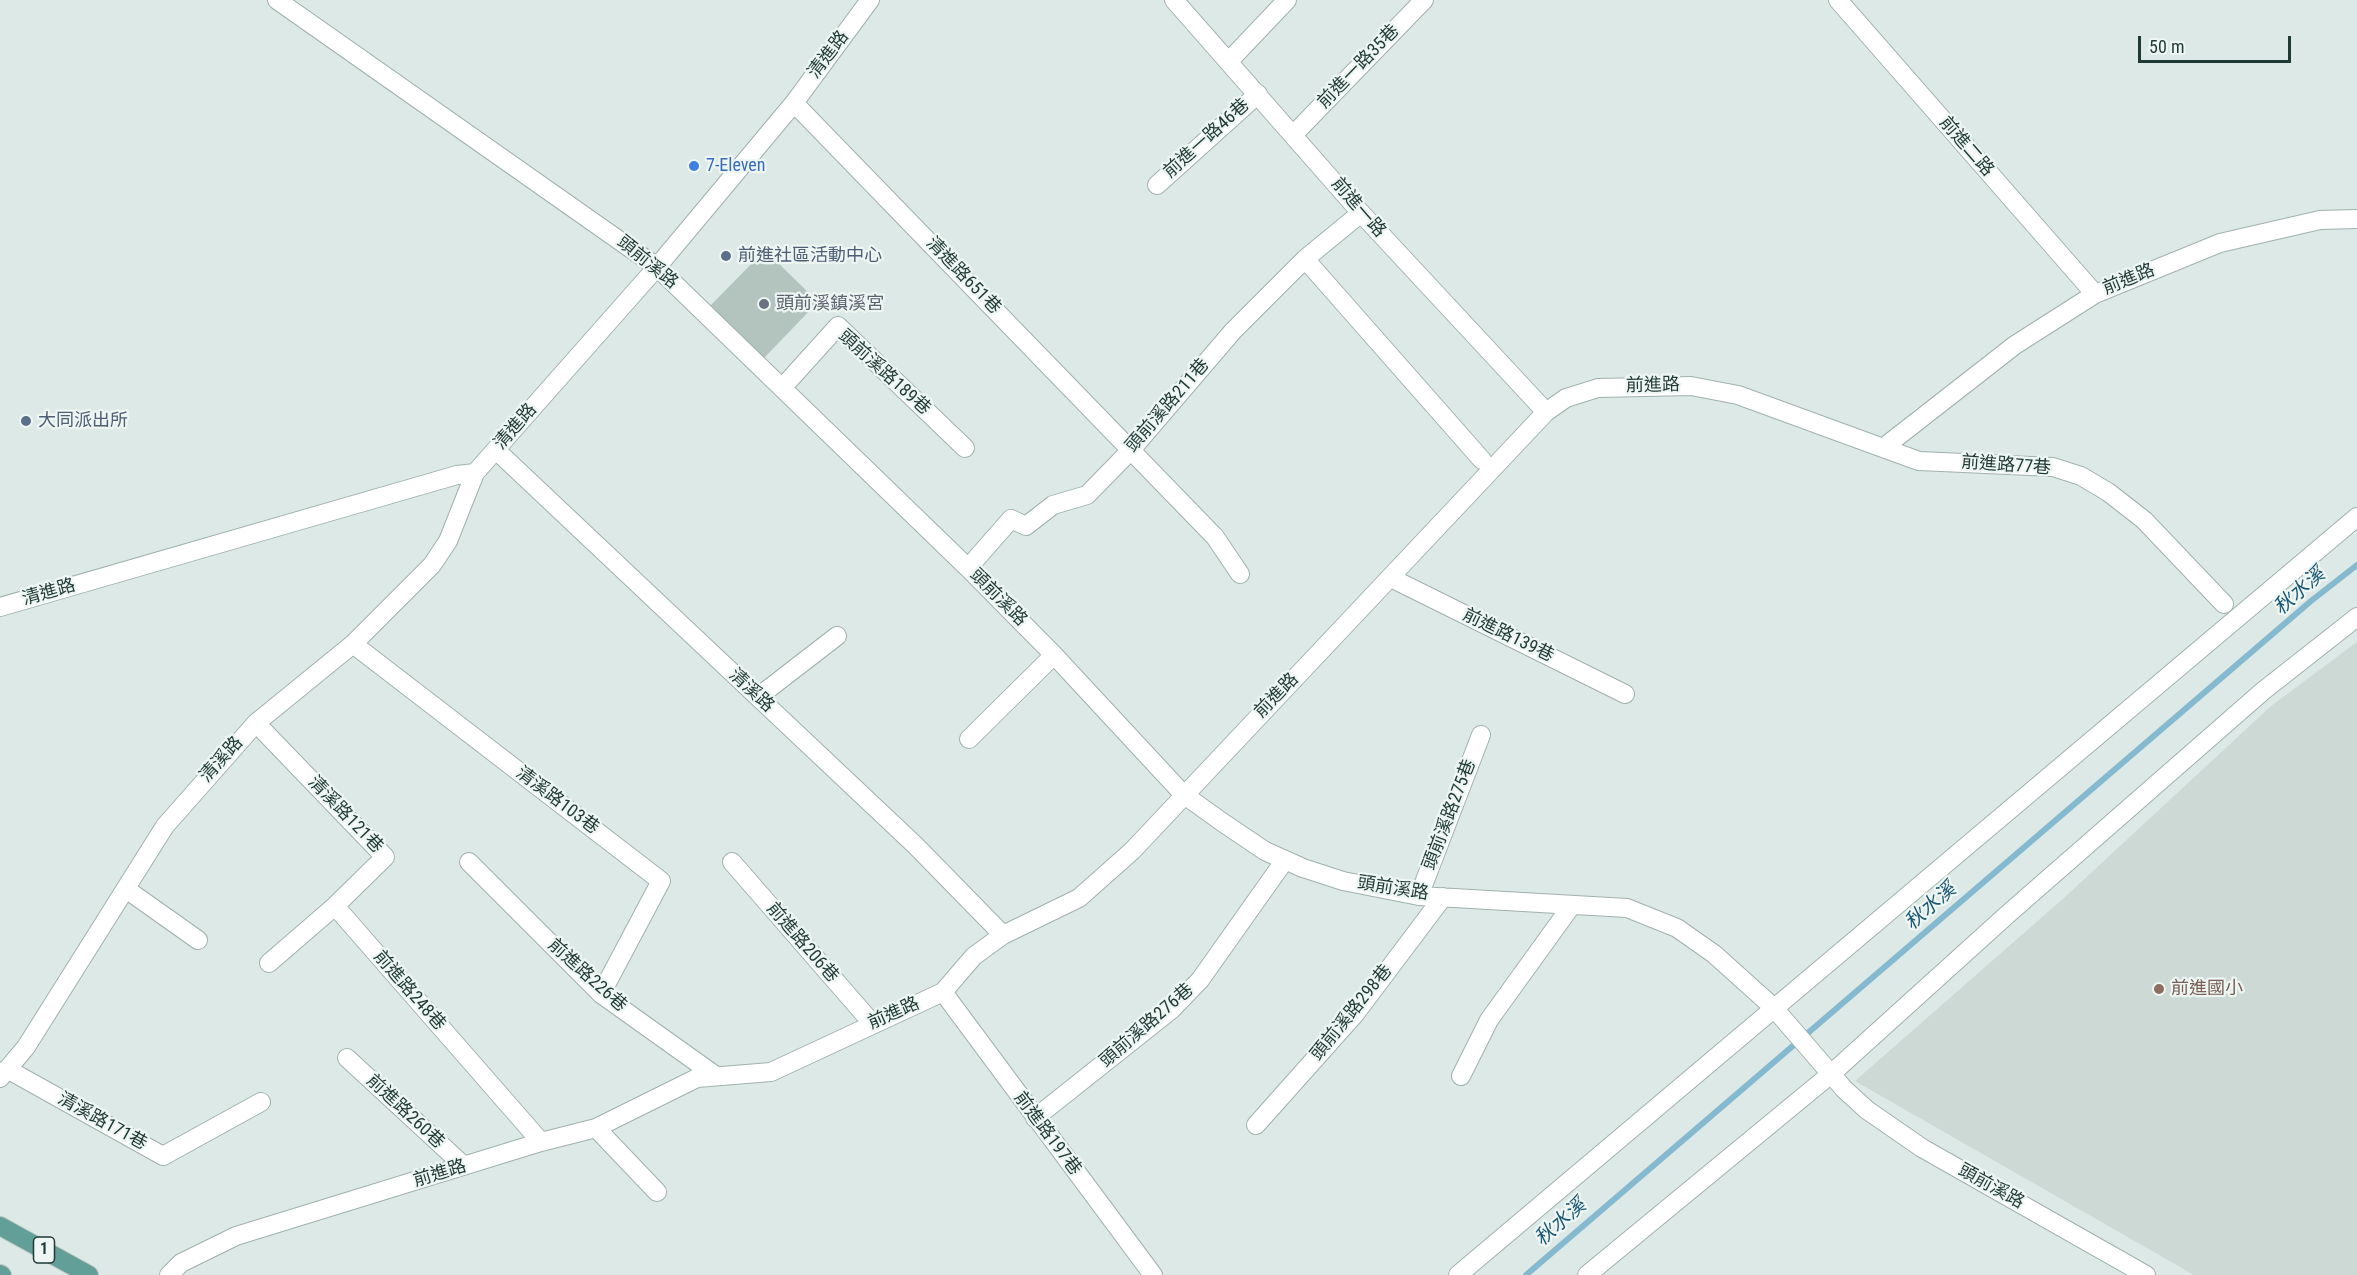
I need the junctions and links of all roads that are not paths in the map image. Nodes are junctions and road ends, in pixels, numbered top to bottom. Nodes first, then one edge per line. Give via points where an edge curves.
1 (277, 0) edge
2 (870, 0) edge
3 (1174, 0) edge
4 (1287, 0) edge
5 (1424, 0) edge
6 (1838, 0) edge
7 (1229, 61) junction
8 (1258, 94) junction
9 (794, 103) junction
10 (1294, 134) junction
11 (1157, 185) dead end
12 (1361, 213) junction
13 (2357, 219) edge
14 (1305, 259) junction
15 (657, 267) junction
16 (2095, 294) junction
17 (782, 388) junction
18 (1546, 412) junction
19 (965, 448) dead end
20 (1883, 448) junction
21 (1132, 449) junction
22 (496, 450) junction
23 (1482, 460) dead end
24 (475, 473) junction
25 (2357, 517) edge
26 (968, 568) junction
27 (1240, 574) dead end
28 (1391, 578) junction
29 (2224, 604) dead end
30 (0, 607) edge
31 (2357, 617) edge
32 (837, 636) dead end
33 (352, 644) junction
34 (1054, 655) junction
35 (1625, 694) dead end
36 (758, 697) junction
37 (256, 723) junction
38 (1481, 735) dead end
39 (969, 739) dead end
40 (1183, 794) junction
41 (1285, 860) junction
42 (469, 862) dead end
43 (732, 862) dead end
44 (126, 889) junction
45 (1419, 896) junction
46 (1443, 897) junction
47 (1572, 905) junction
48 (335, 906) junction
49 (1003, 935) junction
50 (198, 940) dead end
51 (269, 963) dead end
52 (943, 992) junction
53 (602, 994) junction
54 (1773, 1007) junction
55 (872, 1023) junction
56 (347, 1059) dead end
57 (1829, 1071) junction
58 (4, 1074) edge
59 (716, 1076) junction
60 (1461, 1076) dead end
61 (261, 1102) dead end
62 (1035, 1118) junction
63 (1256, 1125) dead end
64 (596, 1128) junction
65 (540, 1142) junction
66 (464, 1166) junction
67 (657, 1192) dead end
68 (0, 1226) edge
69 (89, 1275) edge
70 (169, 1275) edge
71 (1153, 1275) edge
72 (1458, 1275) edge
73 (1587, 1275) edge
74 (2146, 1275) edge

1 - 15 street, 頭前溪路
2 - 9 street, 清進路
3 - 7 street, 前進一路
4 - 7 street
5 - 10 street, 前進一路35巷
6 - 16 street, 前進二路
7 - 8 street, 前進一路
8 - 10 street, 前進一路
8 - 11 street, 前進一路46巷
9 - 15 street, 清進路
9 - 21 street, 清進路651巷
10 - 12 street, 前進一路
12 - 14 street, 頭前溪路211巷
12 - 18 street, 前進一路
13 - 16 street, 前進路 via 2320,220 2220,243
14 - 21 street, 頭前溪路211巷 via 1233,331
14 - 23 street
15 - 17 street, 頭前溪路
15 - 22 street, 清進路
16 - 20 street, 前進路 via 2015,345
17 - 19 street, 頭前溪路189巷 via 838,326
17 - 26 street, 頭前溪路
18 - 20 street, 前進路 via 1566,398 1598,388 1691,386 1738,395
18 - 28 street, 前進路
20 - 29 street, 前進路77巷 via 1919,461 2053,467 2081,476 2144,520
21 - 26 street, 頭前溪路211巷 via 1082,499 1053,505 1026,526 1011,519
21 - 27 street, 清進路651巷 via 1215,537
22 - 24 street, 清進路
22 - 36 street, 清溪路
24 - 30 street, 清進路
24 - 33 street, 清溪路 via 448,541 432,565
25 - 54 street
26 - 34 street, 頭前溪路
28 - 35 street, 前進路139巷
28 - 40 street, 前進路
31 - 57 street via 2246,706
32 - 36 street
33 - 37 street, 清溪路
33 - 53 street, 清溪路103巷 via 661,881
34 - 39 street
34 - 40 street, 頭前溪路
36 - 49 street, 清溪路 via 916,846
37 - 44 street, 清溪路 via 177,811
37 - 48 street, 清溪路121巷 via 385,857
38 - 45 street, 頭前溪路275巷
40 - 41 street, 頭前溪路 via 1265,851
40 - 49 street, 前進路 via 1132,851 1079,898
41 - 45 street, 頭前溪路 via 1343,881
41 - 62 street, 頭前溪路276巷 via 1200,980 1171,1010
42 - 53 street, 前進路226巷
43 - 55 street, 前進路206巷
44 - 50 street
44 - 58 street, 清溪路 via 26,1047
45 - 46 street, 頭前溪路
46 - 47 street, 頭前溪路
46 - 63 street, 頭前溪路298巷 via 1355,1014
47 - 54 street, 頭前溪路 via 1627,908 1677,928 1714,954
47 - 60 street via 1489,1020
48 - 51 street
48 - 65 street, 前進路248巷
49 - 52 street, 前進路 via 974,956
52 - 55 street, 前進路
52 - 62 street, 前進路197巷
53 - 59 street, 前進路226巷
54 - 57 street, 頭前溪路
54 - 72 street
55 - 59 street, 前進路 via 771,1072
56 - 66 street, 前進路260巷
57 - 73 street
57 - 74 street, 頭前溪路 via 1867,1110 1922,1148
58 - 61 street, 清溪路171巷 via 163,1156
59 - 64 street, 前進路 via 697,1078
62 - 71 street, 前進路197巷
64 - 65 street, 前進路
64 - 67 street
65 - 66 street, 前進路
66 - 70 street, 前進路 via 236,1236 181,1263
68 - 69 main road, 1

